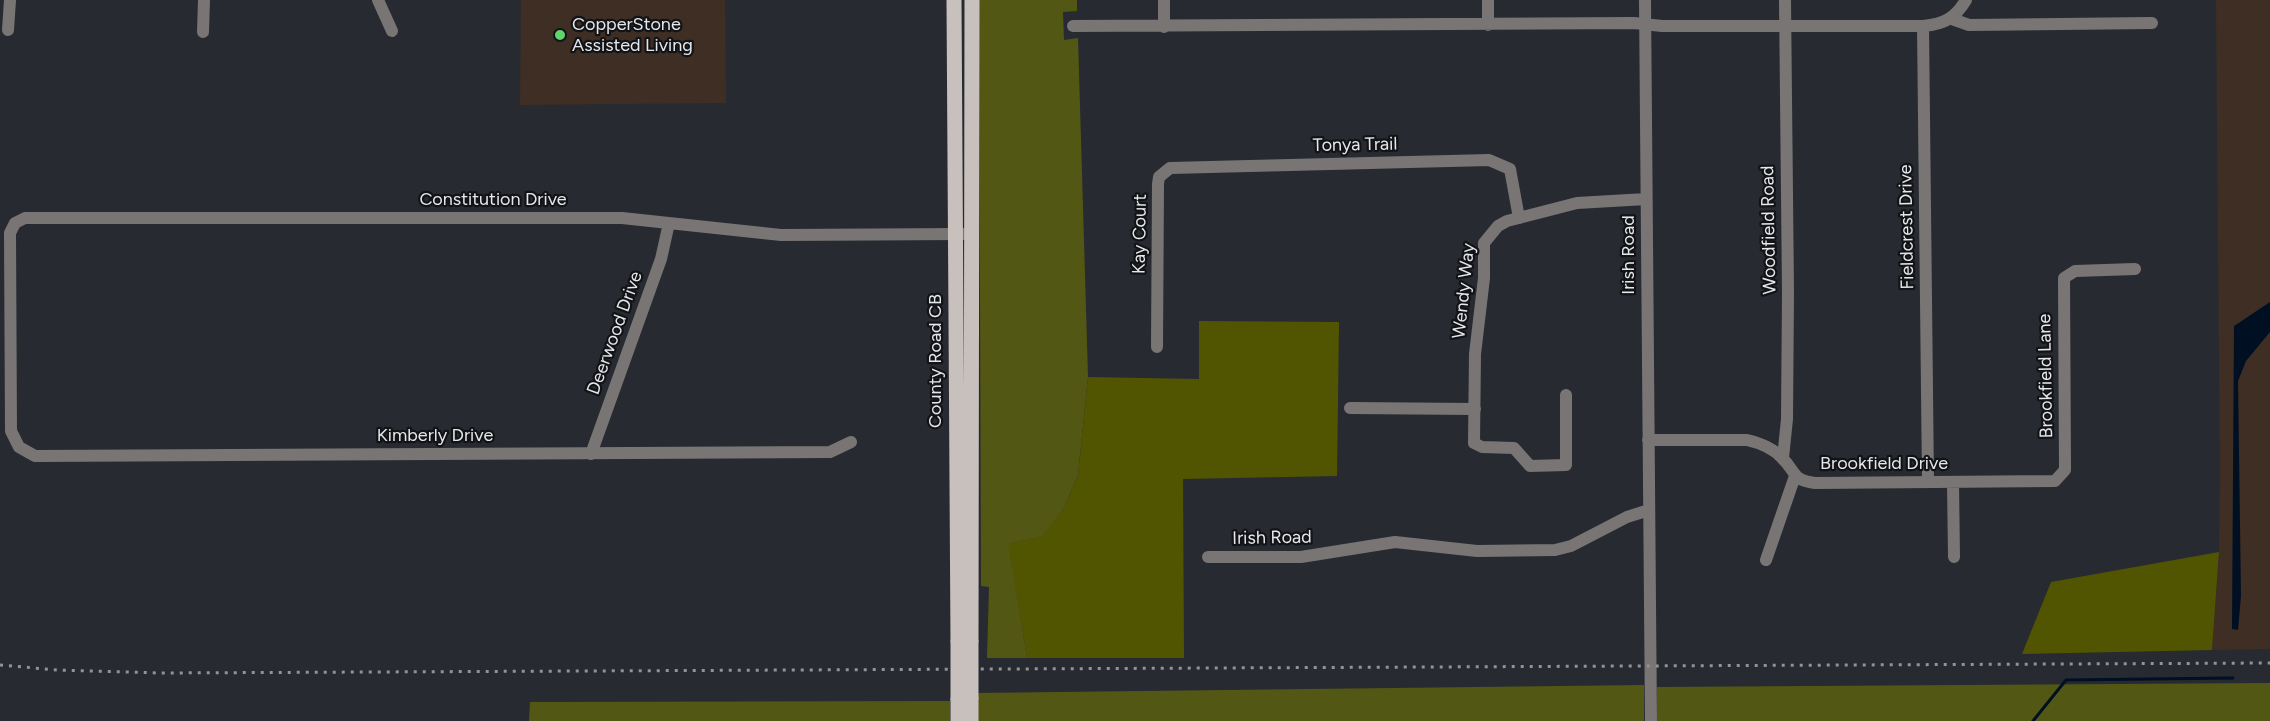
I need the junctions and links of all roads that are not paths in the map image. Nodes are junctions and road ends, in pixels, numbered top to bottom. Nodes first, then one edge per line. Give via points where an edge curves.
1 (10, 0) edge
2 (204, 0) edge
3 (378, 0) edge
4 (954, 0) edge
5 (972, 0) edge
6 (1164, 0) edge
7 (1488, 0) edge
8 (1645, 0) edge
9 (1785, 0) edge
10 (1966, 0) edge
11 (1952, 19) junction
12 (2152, 23) dead end
13 (1488, 25) junction
14 (1645, 25) junction
15 (1073, 26) dead end
16 (1785, 26) junction
17 (1923, 26) junction
18 (1164, 27) junction
19 (8, 30) dead end
20 (392, 30) dead end
21 (203, 32) dead end
22 (1158, 184) joint
23 (1647, 199) junction
24 (1519, 218) junction
25 (669, 223) junction
26 (971, 233) junction
27 (954, 234) junction
28 (2135, 269) dead end
29 (5, 338) edge
30 (1157, 346) dead end
31 (1566, 394) dead end
32 (1350, 408) dead end
33 (1475, 409) junction
34 (1648, 440) junction
35 (851, 442) dead end
36 (591, 454) junction
37 (1784, 458) junction
38 (1795, 476) junction
39 (2062, 476) joint
40 (1928, 482) junction
41 (1953, 482) junction
42 (1648, 510) junction
43 (1208, 556) dead end
44 (1954, 556) dead end
45 (1766, 560) dead end
46 (964, 641) junction
47 (965, 698) junction
48 (958, 721) edge
49 (971, 721) edge
50 (1651, 721) edge

1 - 19 street
2 - 21 street
3 - 20 street
4 - 27 main road, County Road CB
5 - 26 main road, County Road CB
6 - 18 street
7 - 13 street
8 - 14 street, Irish Road
9 - 16 street, Woodfield Road
10 - 11 street
11 - 12 street via 1969,25
11 - 17 street
13 - 14 street
13 - 18 street
14 - 16 street
14 - 23 street, Irish Road
15 - 18 street
16 - 17 street
16 - 37 street, Woodfield Road via 1788,292
17 - 40 street, Fieldcrest Drive
22 - 24 street, Tonya Trail via 1162,172 1176,166 1489,160 1510,169
22 - 30 street, Kay Court
23 - 24 street, Wendy Way via 1577,203
23 - 34 street, Irish Road
24 - 33 street, Wendy Way via 1498,226 1484,243
25 - 27 street, Constitution Drive via 781,235
25 - 29 street, Constitution Drive via 622,218 25,218 15,224 10,237
25 - 36 street, Deerwood Drive via 661,259
26 - 27 street, Constitution Drive
26 - 46 main road, County Road CB
27 - 46 main road, County Road CB
28 - 39 street, Brookfield Lane via 2075,271 2063,282
29 - 36 street, Kimberly Drive via 11,431 19,447 40,456
31 - 33 street, Wendy Way via 1566,465 1530,466 1514,448 1476,446
32 - 33 street
34 - 37 street, Brookfield Drive via 1747,440
34 - 42 street, Irish Road
35 - 36 street, Kimberly Drive via 830,452
37 - 38 street, Brookfield Drive
38 - 40 street, Brookfield Drive via 1815,483
38 - 45 street
39 - 41 street, Brookfield Drive via 2055,481
40 - 41 street, Brookfield Drive
41 - 44 street
42 - 43 street, Irish Road via 1555,550 1477,551 1395,542 1301,557
42 - 50 street, Irish Road
46 - 47 main road, County Road CB, bridge
47 - 48 main road, County Road CB
47 - 49 main road, County Road CB

